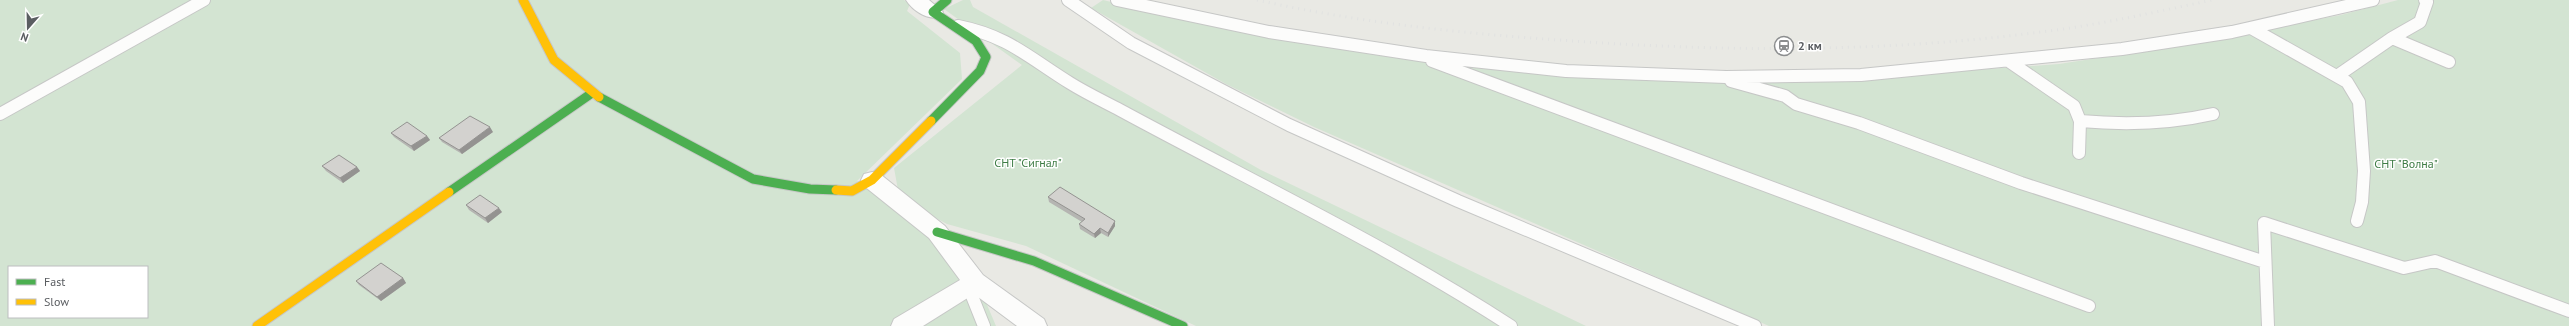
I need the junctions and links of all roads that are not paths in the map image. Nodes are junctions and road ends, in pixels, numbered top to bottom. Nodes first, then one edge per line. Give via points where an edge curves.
1 (204, 0) edge
2 (523, 0) edge
3 (916, 0) edge
4 (1068, 0) edge
5 (1117, 0) edge
6 (2374, 0) edge
7 (2425, 0) edge
8 (940, 6) edge
9 (952, 25) junction
10 (2251, 28) junction
11 (2392, 38) junction
12 (1415, 55) junction
13 (2010, 62) junction
14 (2449, 62) dead end
15 (2337, 76) junction
16 (1714, 77) junction
17 (592, 93) junction
18 (0, 114) edge
19 (2213, 114) dead end
20 (2080, 121) junction
21 (2079, 153) dead end
22 (872, 180) junction
23 (2357, 221) dead end
24 (937, 232) junction
25 (2265, 262) junction
26 (975, 282) junction
27 (2089, 306) dead end
28 (2569, 311) edge
29 (257, 326) edge
30 (903, 326) edge
31 (984, 326) edge
32 (1035, 326) edge
33 (1183, 326) edge
34 (1510, 326) edge
35 (1755, 326) edge
36 (2268, 326) edge

1 - 18 lane
2 - 17 street via 554,60
3 - 8 street
4 - 35 lane via 1132,43 1288,125 1458,201
5 - 12 lane via 1268,32
6 - 10 lane
7 - 11 lane via 2427,2 2420,22
8 - 9 street
9 - 22 street via 976,41 986,57 980,71
9 - 34 lane via 978,30 1013,44 1070,83 1249,180 1357,234 1457,291
10 - 13 lane via 2122,49
10 - 15 lane
11 - 14 lane
11 - 15 lane
12 - 16 lane via 1566,71
12 - 27 lane
13 - 16 lane via 1861,76
13 - 20 lane via 2074,106
15 - 23 lane via 2347,82 2359,102 2364,171
16 - 25 lane via 1785,96 1796,104 1859,123 2021,183
17 - 22 street via 753,179 810,190 852,192
17 - 29 street
19 - 20 lane via 2186,120 2121,125
20 - 21 lane
22 - 24 street
24 - 26 street
24 - 33 street via 1034,261
25 - 28 lane via 2264,223 2404,268 2436,261
25 - 36 lane
26 - 30 street
26 - 31 lane via 972,296
26 - 32 street

